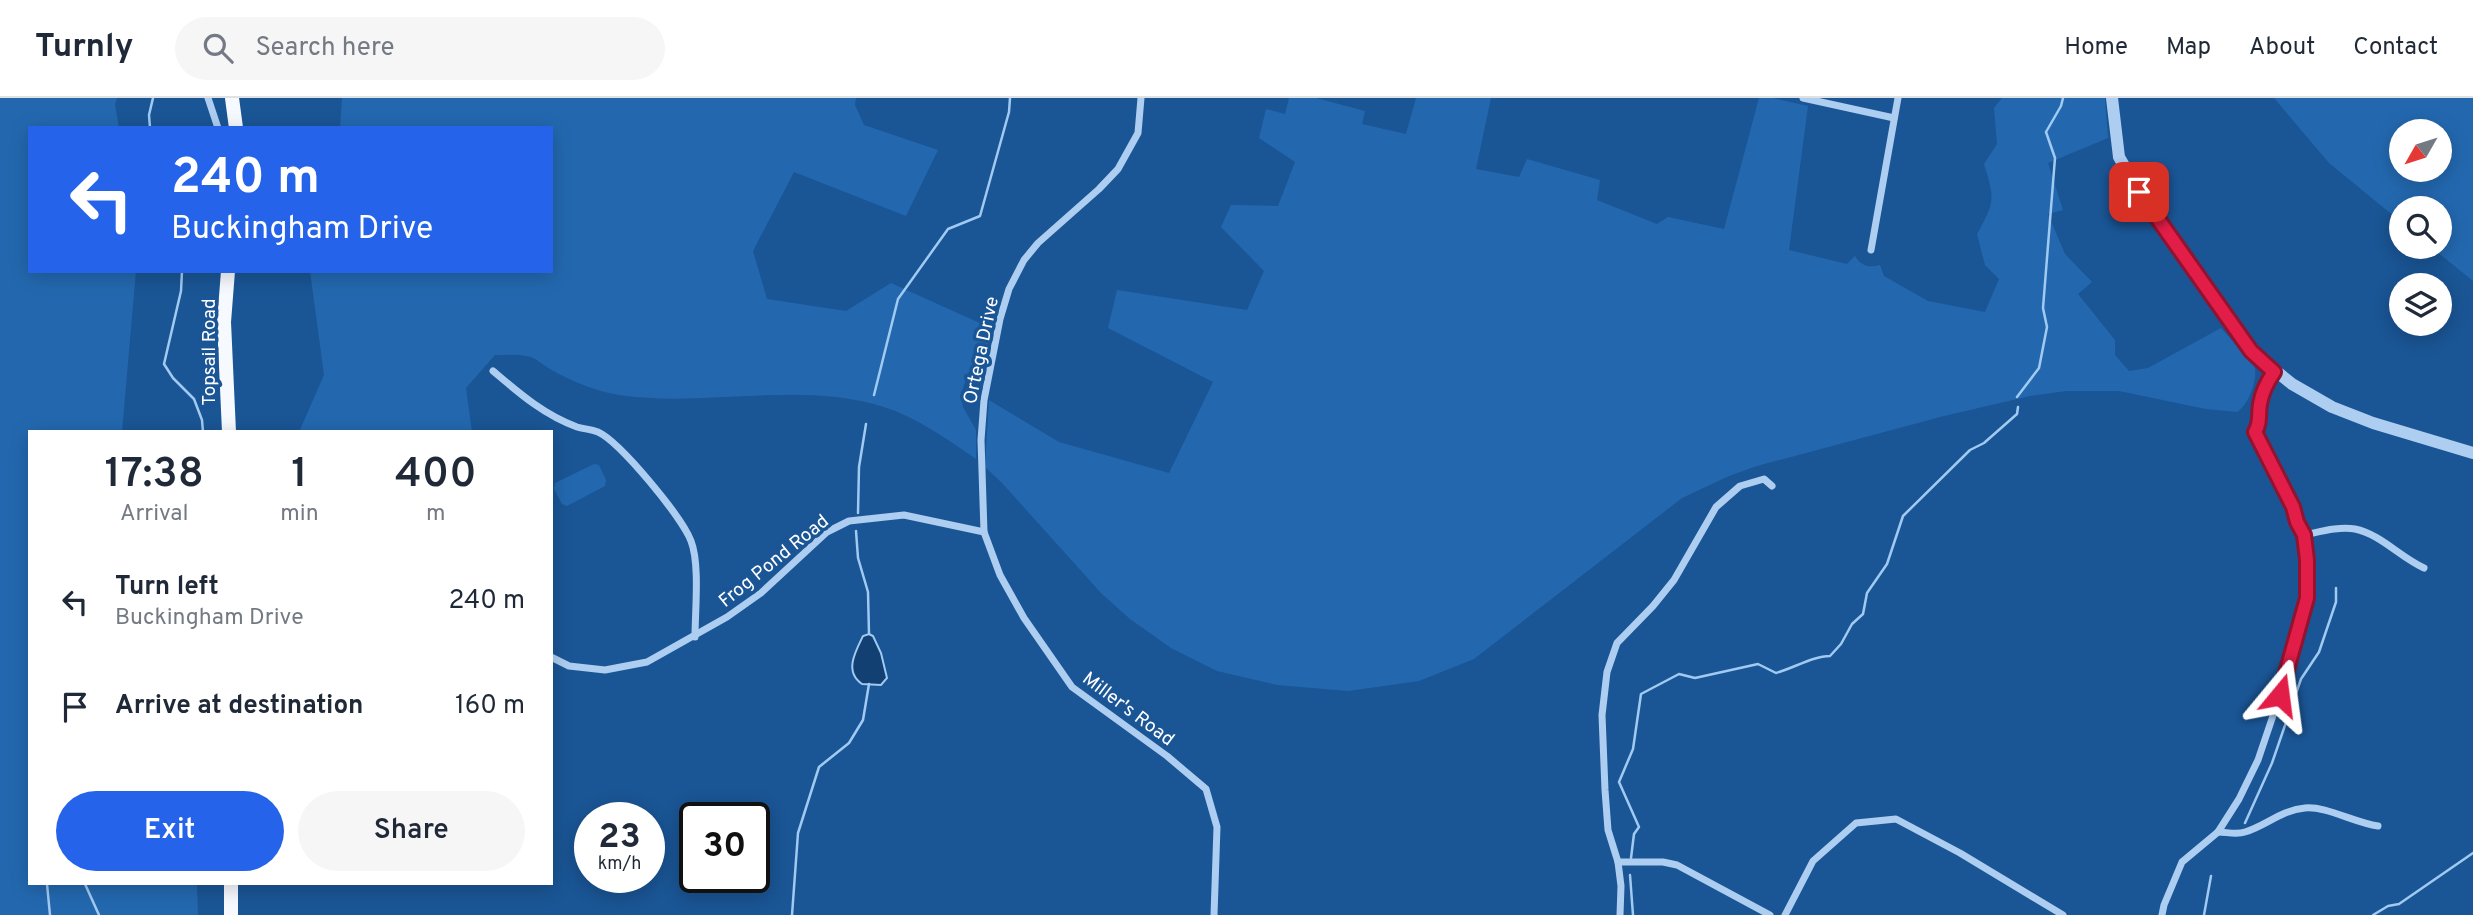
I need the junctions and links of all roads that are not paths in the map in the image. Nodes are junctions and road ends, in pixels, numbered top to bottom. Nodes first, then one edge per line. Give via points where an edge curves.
1 (208, 98) edge
2 (232, 98) edge
3 (1141, 98) edge
4 (1803, 98) edge
5 (1898, 98) edge
6 (2112, 98) edge
7 (1894, 118) junction
8 (217, 126) edge
9 (236, 126) edge
10 (1871, 250) dead end
11 (228, 273) edge
12 (493, 371) dead end
13 (2274, 372) junction
14 (229, 430) edge
15 (2473, 453) edge
16 (1772, 486) dead end
17 (984, 532) junction
18 (2304, 535) junction
19 (2424, 568) dead end
20 (695, 637) junction
21 (553, 658) edge
22 (2378, 826) dead end
23 (2218, 832) junction
24 (1618, 862) junction
25 (231, 885) edge
26 (231, 915) edge
27 (1214, 915) edge
28 (1620, 915) edge
29 (1770, 915) edge
30 (1785, 915) edge
31 (2063, 915) edge
32 (2162, 915) edge

1 - 8 street
2 - 9 main road
3 - 17 street, Ortega Drive via 1138,133 1127,156 1099,190 1038,243 1009,289 984,400
4 - 7 street
5 - 7 street
6 - 13 street via 2119,157 2149,209 2251,351
7 - 10 street
11 - 14 main road, Topsail Road via 224,322
12 - 20 street via 535,406 578,428 597,431 615,444 682,524 692,542
13 - 15 street via 2353,416
13 - 18 street via 2264,389 2261,423 2255,432
16 - 24 street via 1764,480 1740,486 1716,507 1674,580 1617,643 1607,672 1602,715 1608,830
17 - 20 street, Frog Pond Road via 904,515 849,521 827,532 761,593
17 - 27 street, Miller's Road via 1000,575 1024,618 1072,687 1206,789 1217,827
18 - 19 street via 2354,528
18 - 23 street via 2307,598 2280,695 2258,760
20 - 21 street, Frog Pond Road via 647,662 605,670 569,666
22 - 23 street via 2307,807 2280,813 2243,833
23 - 32 street via 2182,862
24 - 28 street
24 - 29 street via 1677,865
25 - 26 main road
30 - 31 street via 1813,862 1856,823 1896,819

